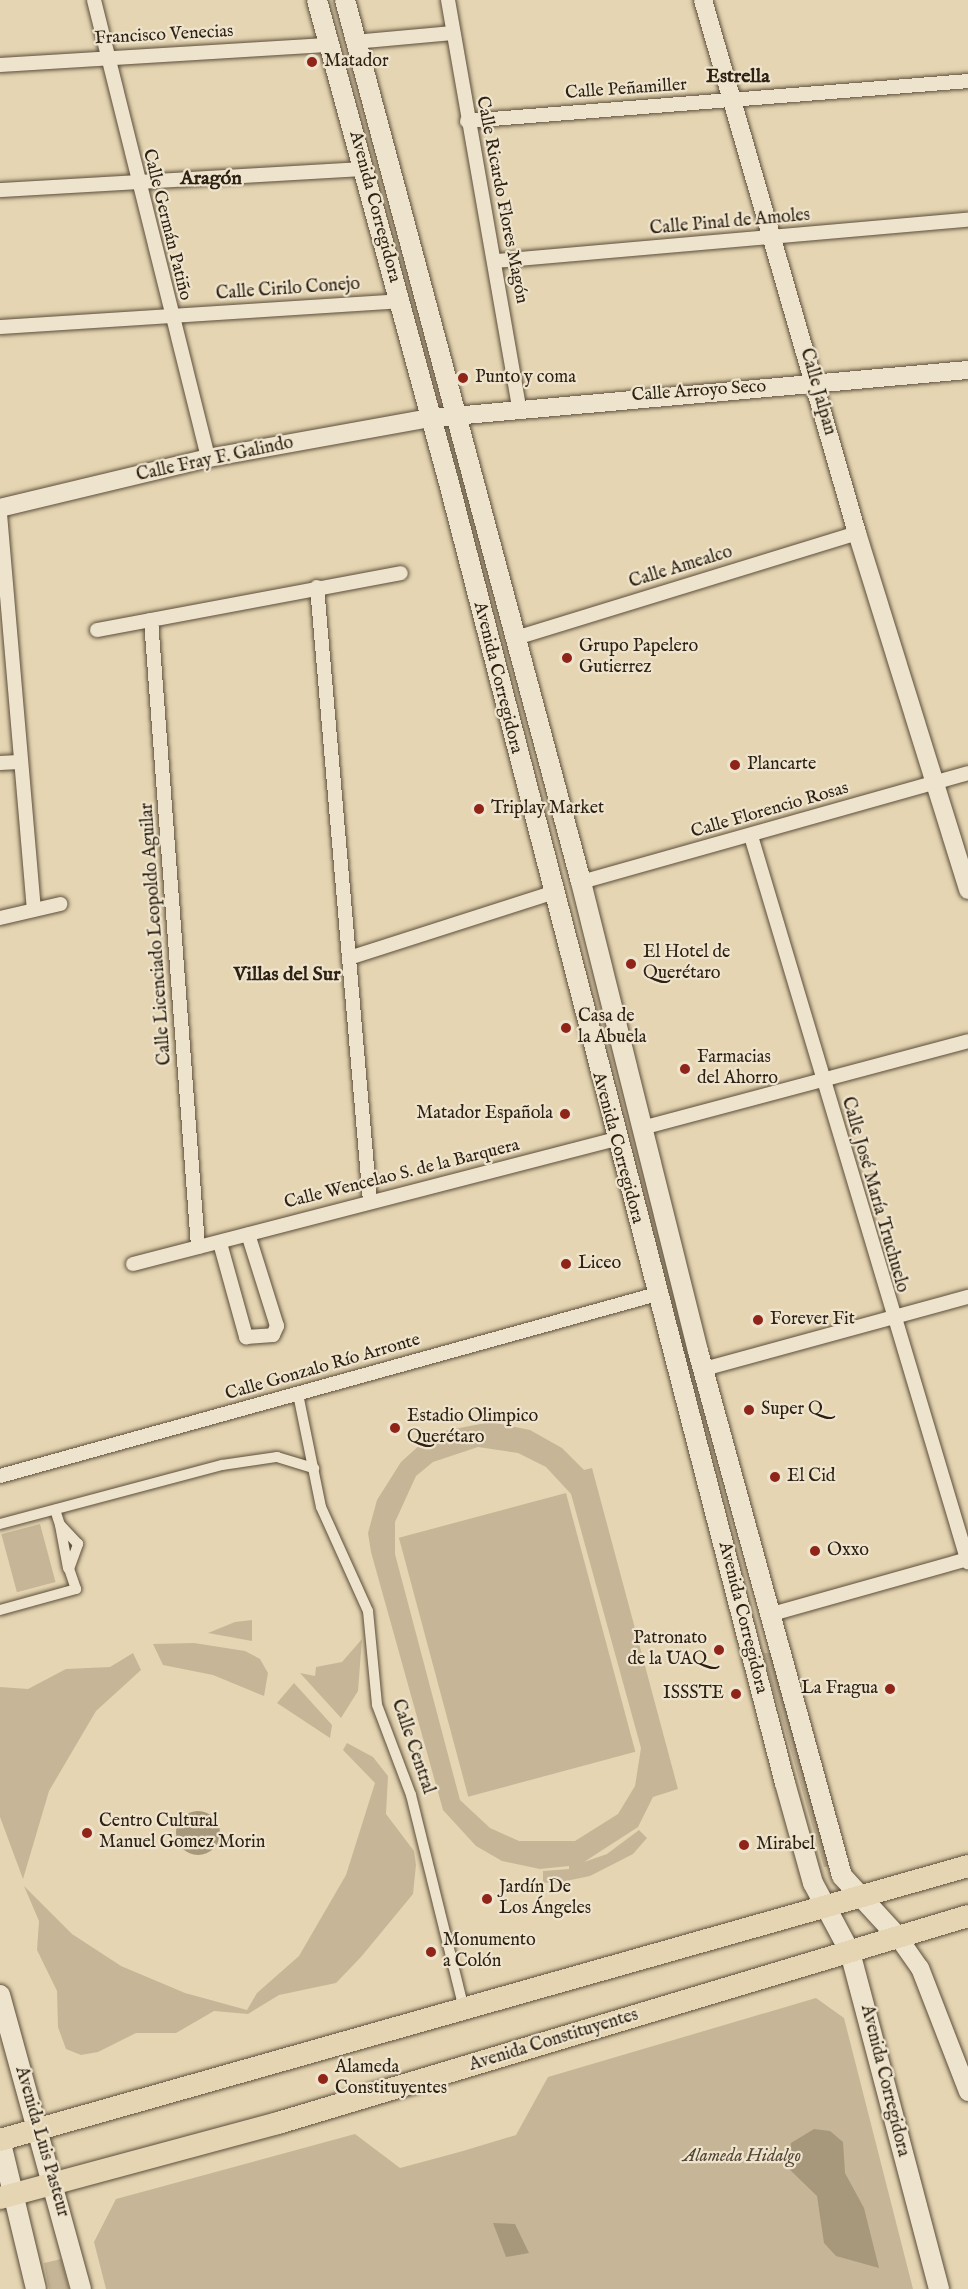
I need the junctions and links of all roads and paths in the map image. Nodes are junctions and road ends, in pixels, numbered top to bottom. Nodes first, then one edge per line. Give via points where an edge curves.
1 (94, 0) edge
2 (317, 0) edge
3 (345, 0) edge
4 (448, 0) edge
5 (702, 0) edge
6 (453, 33) junction
7 (354, 42) junction
8 (330, 45) junction
9 (108, 58) junction
10 (0, 65) edge
11 (968, 81) edge
12 (732, 100) junction
13 (467, 120) junction
14 (364, 169) junction
15 (136, 186) junction
16 (0, 190) edge
17 (968, 220) edge
18 (770, 238) junction
19 (496, 261) junction
20 (400, 301) junction
21 (171, 316) junction
22 (0, 327) edge
23 (968, 370) edge
24 (815, 384) junction
25 (519, 406) junction
26 (457, 416) junction
27 (431, 418) junction
28 (208, 458) junction
29 (0, 508) edge
30 (0, 514) edge
31 (857, 533) junction
32 (401, 573) dead end
33 (317, 587) junction
34 (151, 620) junction
35 (97, 630) dead end
36 (516, 638) junction
37 (5, 639) edge
38 (19, 762) junction
39 (0, 763) edge
40 (968, 773) edge
41 (932, 784) junction
42 (751, 836) junction
43 (581, 882) junction
44 (968, 890) edge
45 (551, 893) junction
46 (60, 904) dead end
47 (34, 910) junction
48 (0, 918) edge
49 (349, 958) junction
50 (968, 1041) edge
51 (823, 1084) junction
52 (642, 1128) junction
53 (614, 1140) junction
54 (370, 1201) junction
55 (248, 1234) junction
56 (220, 1243) junction
57 (198, 1247) junction
58 (133, 1264) dead end
59 (657, 1294) junction
60 (968, 1297) edge
61 (891, 1318) junction
62 (704, 1369) junction
63 (298, 1394) junction
64 (314, 1468) junction
65 (0, 1476) edge
66 (55, 1510) junction
67 (0, 1524) edge
68 (968, 1560) edge
69 (0, 1610) edge
70 (772, 1614) junction
71 (968, 1866) edge
72 (863, 1896) junction
73 (826, 1908) junction
74 (968, 1916) edge
75 (898, 1937) junction
76 (850, 1952) junction
77 (0, 1995) edge
78 (465, 2011) junction
79 (968, 2092) edge
80 (37, 2132) junction
81 (0, 2140) edge
82 (54, 2184) junction
83 (7, 2197) edge
84 (36, 2289) edge
85 (81, 2289) edge
86 (939, 2289) edge

1 - 9 street, Calle Germán Patiño
2 - 8 main road, Avenida Corregidora
3 - 7 main road, Avenida Corregidora
4 - 6 street, Calle Ricardo Flores Magón
5 - 12 street, Calle Jalpan
6 - 7 street
6 - 13 street, Calle Ricardo Flores Magón
7 - 26 main road, Avenida Corregidora
8 - 9 street, Francisco Venecias
8 - 14 main road, Avenida Corregidora
9 - 10 street, Francisco Venecias
9 - 15 street, Calle Germán Patiño
11 - 12 street, Calle Peñamiller
12 - 13 street, Calle Peñamiller
12 - 18 street, Calle Jalpan
13 - 19 street, Calle Ricardo Flores Magón
14 - 15 street
14 - 20 main road, Avenida Corregidora
15 - 16 street
15 - 21 street, Calle Germán Patiño
17 - 18 street, Calle Pinal de Amoles
18 - 19 street, Calle Pinal de Amoles
18 - 24 street, Calle Jalpan
19 - 25 street, Calle Ricardo Flores Magón
20 - 21 street, Calle Cirilo Conejo
20 - 27 main road, Avenida Corregidora
21 - 22 street, Calle Cirilo Conejo
21 - 28 street, Calle Germán Patiño
23 - 24 street, Calle Arroyo Seco
24 - 25 street, Calle Arroyo Seco
24 - 31 street, Calle Jalpan
25 - 26 street, Calle Arroyo Seco
26 - 27 street, Calle Arroyo Seco
26 - 36 main road, Avenida Corregidora
27 - 28 street, Calle Fray F. Galindo
27 - 45 main road, Avenida Corregidora
28 - 29 street, Calle Fray F. Galindo
30 - 37 street
31 - 36 street, Calle Amealco
31 - 41 street, Calle Jalpan
32 - 33 street
33 - 34 street
33 - 49 street
34 - 35 street
34 - 57 street, Calle Licenciado Leopoldo Aguilar
36 - 43 main road, Avenida Corregidora
37 - 38 street
38 - 39 street
38 - 47 street
40 - 41 street, Calle Florencio Rosas
41 - 42 street, Calle Florencio Rosas
41 - 44 street, Calle Jalpan
42 - 43 street, Calle Florencio Rosas
42 - 51 street, Calle José María Truchuelo
43 - 52 main road, Avenida Corregidora
45 - 49 street
45 - 53 main road, Avenida Corregidora
46 - 47 street
47 - 48 street
49 - 54 street
50 - 51 street
51 - 52 street
51 - 61 street, Calle José María Truchuelo
52 - 62 main road, Avenida Corregidora
53 - 54 street, Calle Wencelao S. de la Barquera
53 - 59 main road, Avenida Corregidora
54 - 55 street, Calle Wencelao S. de la Barquera
55 - 56 street, Calle Wencelao S. de la Barquera
55 - 56 street via 277,1326 273,1335 246,1337
56 - 57 street, Calle Wencelao S. de la Barquera
57 - 58 street, Calle Wencelao S. de la Barquera
59 - 63 street, Calle Gonzalo Río Arronte
59 - 73 main road, Avenida Corregidora via 785,1783
60 - 61 street
61 - 62 street
61 - 68 street, Calle José María Truchuelo
62 - 70 main road, Avenida Corregidora
63 - 64 street, Calle Central
63 - 65 street, Calle Gonzalo Río Arronte
64 - 66 street via 277,1457 222,1465
64 - 78 street, Calle Central via 321,1508 368,1611 377,1705 411,1795
66 - 67 street
66 - 69 street via 76,1589
68 - 70 street
70 - 72 main road, Avenida Corregidora via 842,1876
71 - 72 main road
72 - 73 main road
72 - 75 main road, Avenida Corregidora
73 - 76 main road, Avenida Corregidora
73 - 78 main road
74 - 75 main road, Avenida Constituyentes
75 - 76 main road, Avenida Constituyentes
75 - 79 street via 920,1968
76 - 82 main road, Avenida Constituyentes
76 - 86 main road, Avenida Corregidora
77 - 80 main road, Avenida Luis Pasteur
78 - 80 main road
80 - 81 main road
80 - 82 main road, Avenida Luis Pasteur
81 - 83 main road
82 - 83 main road, Avenida Constituyentes
82 - 85 main road, Avenida Luis Pasteur
83 - 84 main road

